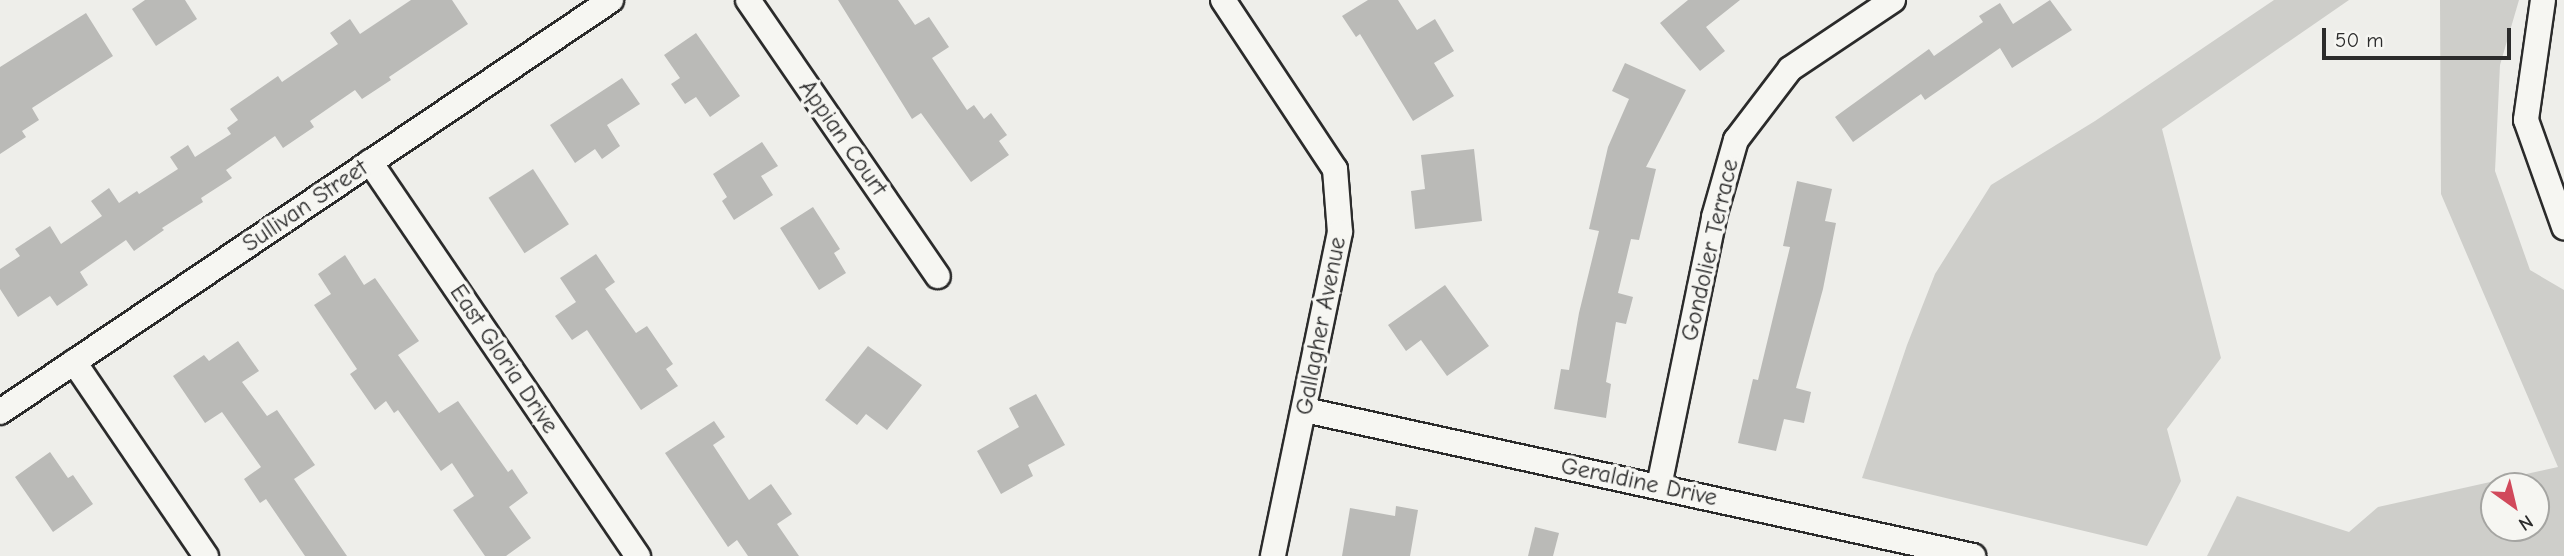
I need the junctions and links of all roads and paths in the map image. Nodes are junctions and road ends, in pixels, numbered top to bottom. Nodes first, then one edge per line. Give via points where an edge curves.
1 (611, 0) edge
2 (748, 0) edge
3 (1223, 0) edge
4 (1893, 0) edge
5 (2543, 0) edge
6 (370, 162) junction
7 (2564, 227) edge
8 (938, 276) dead end
9 (74, 362) junction
10 (1305, 410) junction
11 (0, 412) edge
12 (1660, 486) junction
13 (205, 556) edge
14 (638, 556) edge
15 (1273, 556) edge
16 (1973, 556) edge

1 - 6 street, Sullivan Street
2 - 8 street, Appian Court
3 - 10 street, Gallagher Avenue via 1335,169 1340,232
4 - 12 street, Gondolier Terrace via 1790,69 1736,140 1714,217
5 - 7 street via 2526,120
6 - 9 street, Sullivan Street
6 - 14 street, East Gloria Drive
9 - 11 street, Sullivan Street
9 - 13 street
10 - 12 street, Geraldine Drive
10 - 15 street, Gallagher Avenue
12 - 16 street, Geraldine Drive

